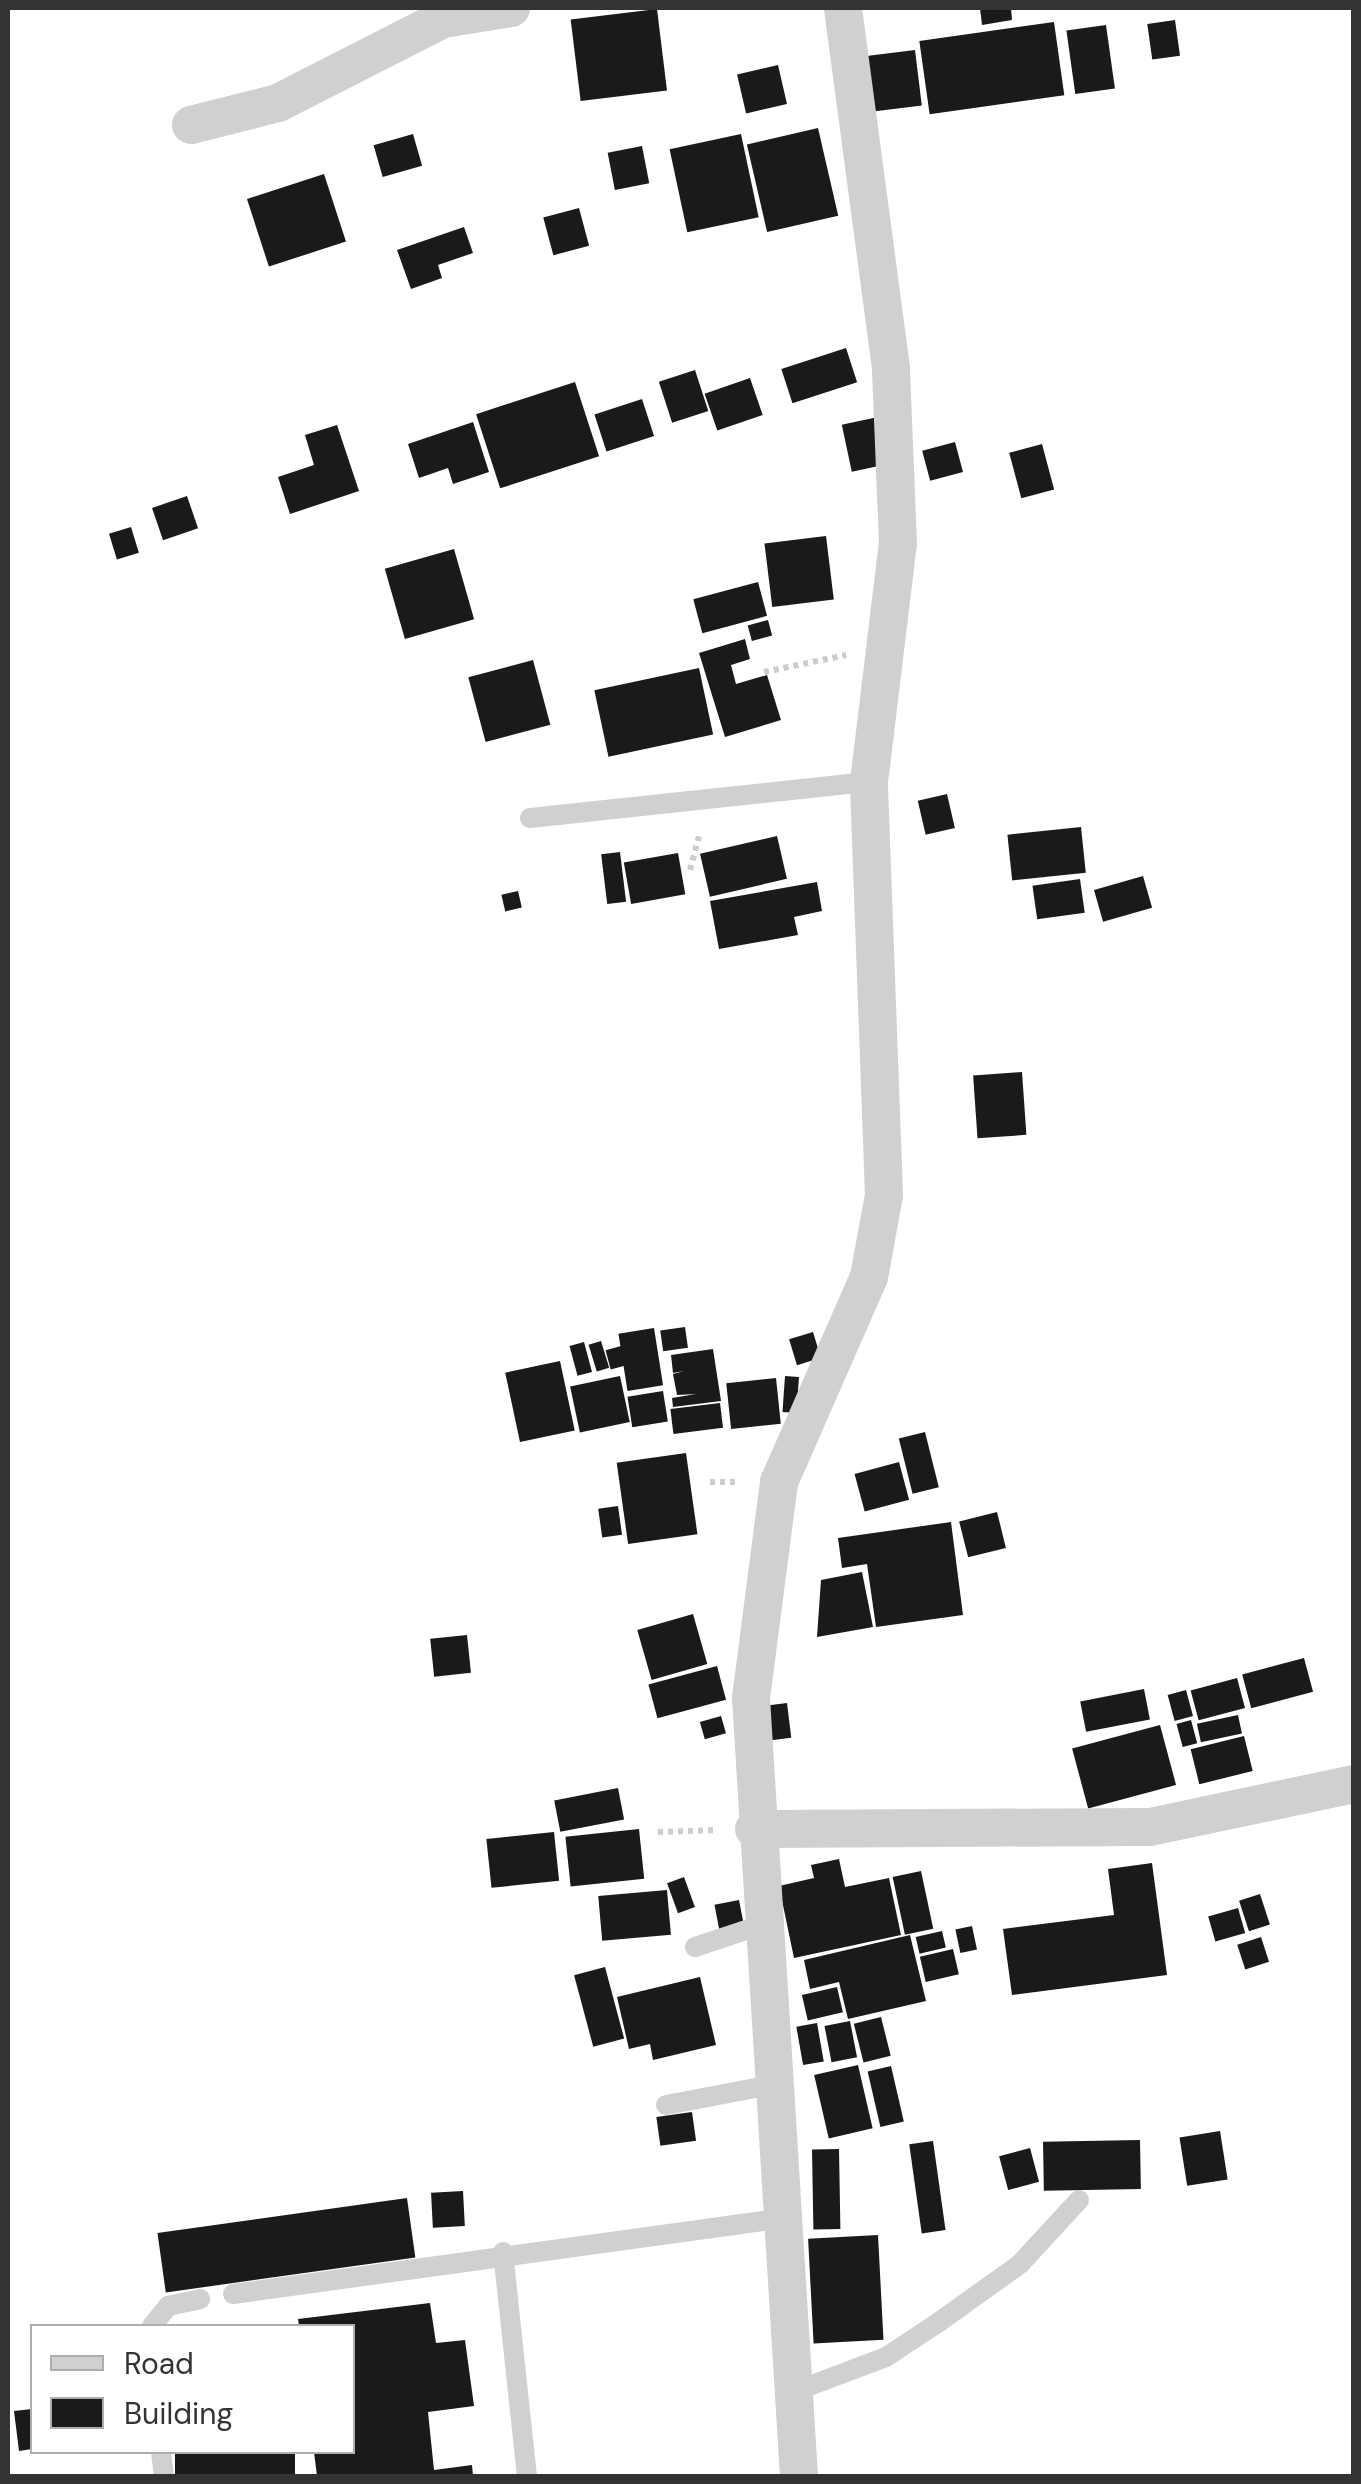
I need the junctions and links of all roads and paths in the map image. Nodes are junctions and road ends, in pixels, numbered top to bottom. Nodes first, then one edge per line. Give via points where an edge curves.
1 (511, 8) edge
2 (843, 8) edge
3 (191, 125) dead end
4 (882, 648) junction
5 (764, 672) dead end
6 (869, 782) junction
7 (716, 805) junction
8 (530, 818) dead end
9 (690, 870) dead end
10 (1354, 1784) edge
11 (754, 1828) junction
12 (658, 1832) dead end
13 (762, 1925) junction
14 (694, 1947) dead end
15 (776, 2084) junction
16 (666, 2105) dead end
17 (1079, 2200) dead end
18 (785, 2218) junction
19 (503, 2252) junction
20 (233, 2294) dead end
21 (200, 2299) dead end
22 (154, 2324) edge
23 (796, 2391) junction
24 (527, 2476) edge
25 (800, 2476) edge

1 - 3 street via 444,20 278,103
2 - 4 street via 892,368 898,544
4 - 5 path
4 - 6 street
6 - 7 lane
6 - 11 street via 884,1195 869,1276 775,1500 751,1698
7 - 8 lane
7 - 9 path
10 - 11 street via 1150,1827
11 - 12 path
11 - 13 street
13 - 14 lane
13 - 15 street
15 - 16 lane
15 - 18 street
17 - 23 lane via 1020,2264 939,2322 886,2357
18 - 19 lane
18 - 23 street
19 - 20 lane
19 - 24 lane
21 - 22 lane via 168,2306
23 - 25 street

